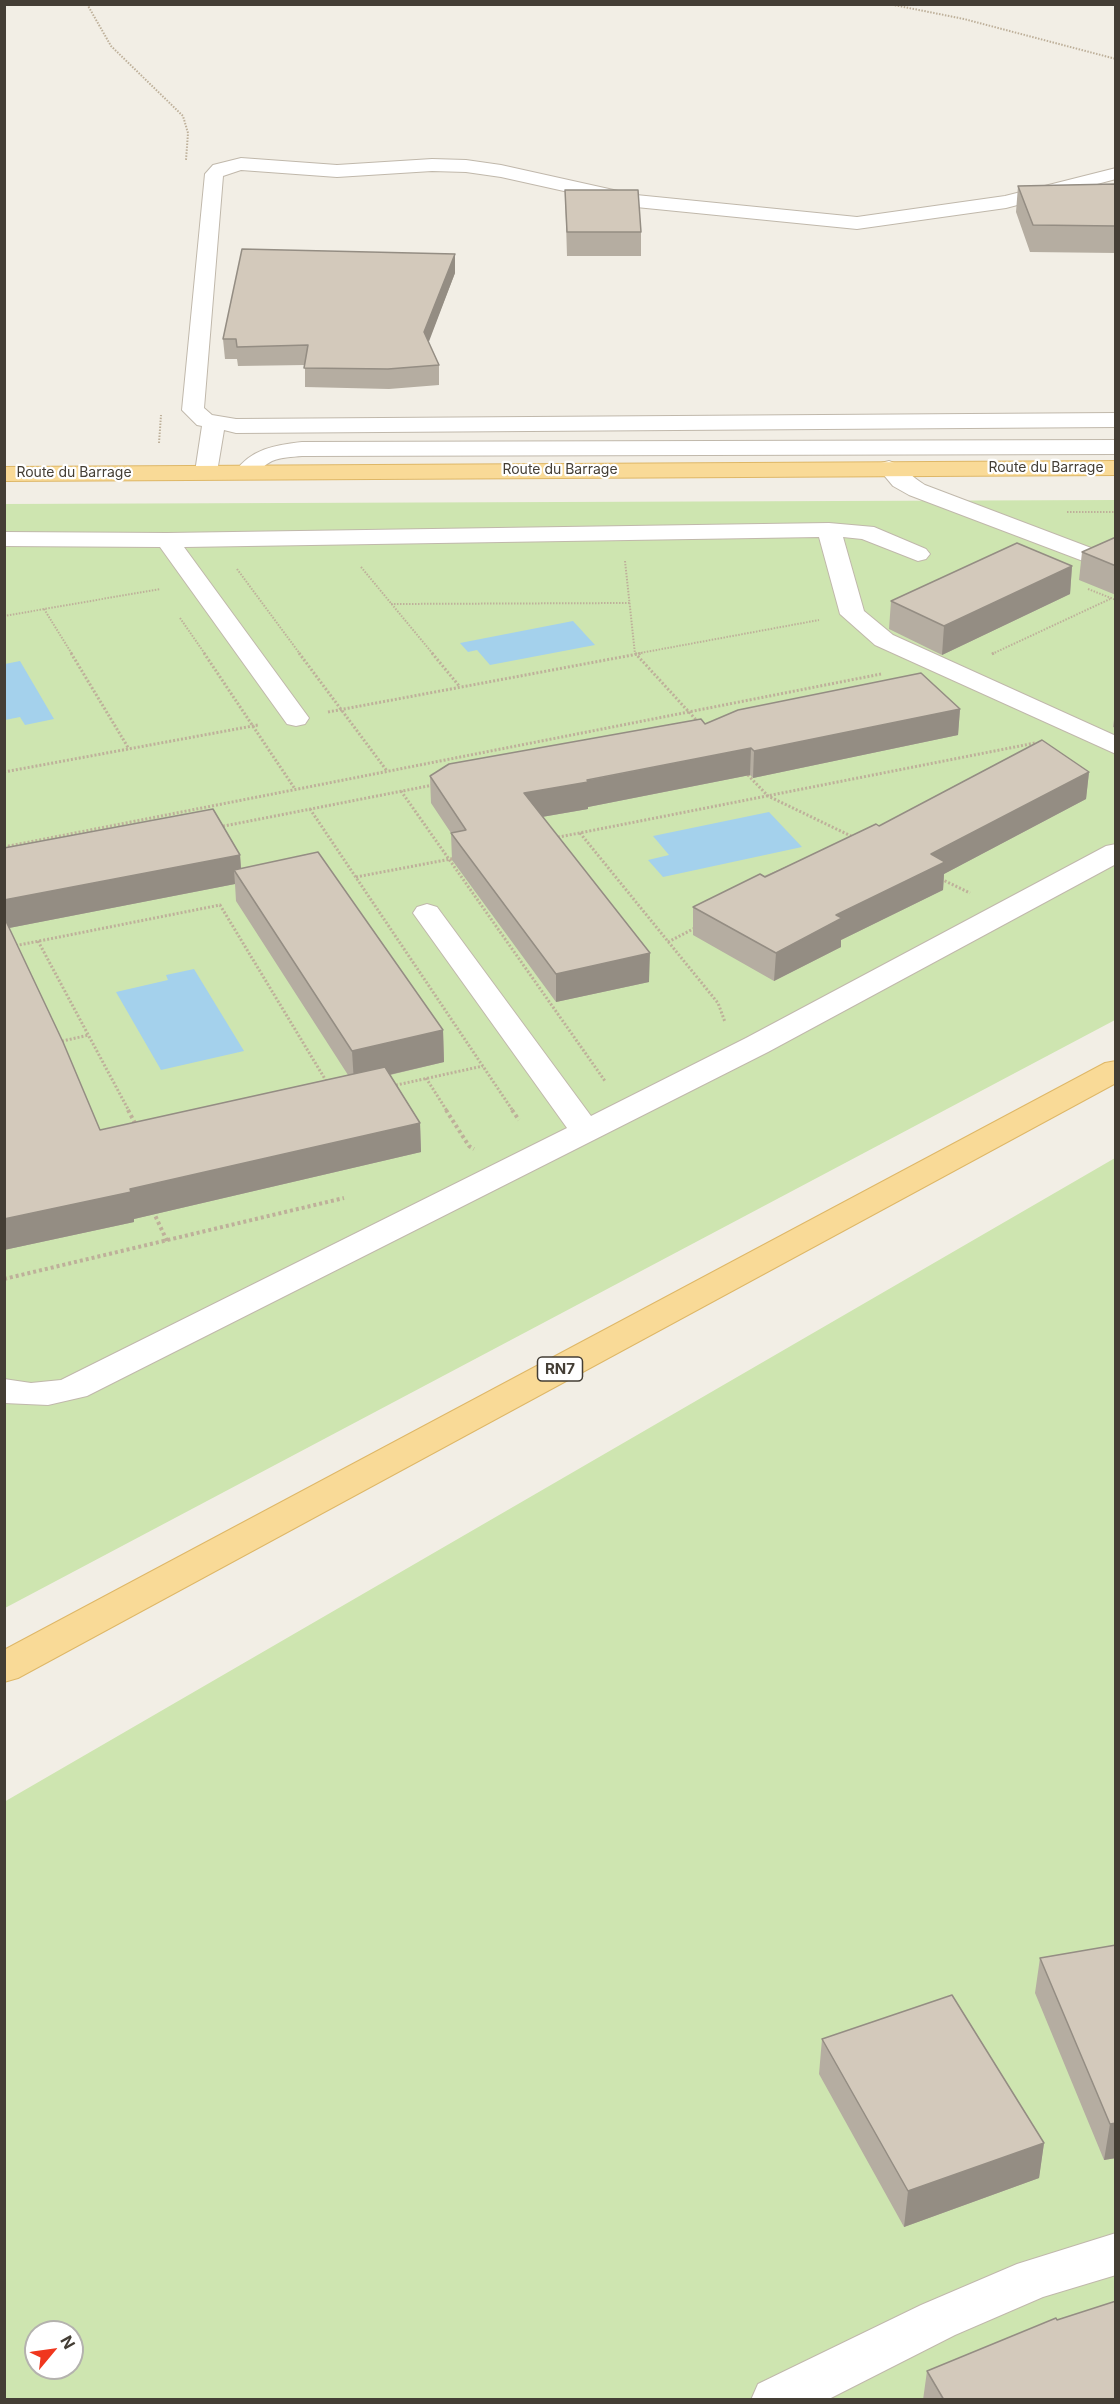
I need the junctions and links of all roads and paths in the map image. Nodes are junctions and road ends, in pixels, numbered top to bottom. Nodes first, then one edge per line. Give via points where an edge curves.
1 (87, 4) edge
2 (890, 4) edge
3 (1116, 59) edge
4 (185, 165) dead end
5 (1116, 173) edge
6 (162, 405) dead end
7 (1116, 420) edge
8 (214, 423) junction
9 (1116, 447) edge
10 (889, 468) junction
11 (1116, 468) edge
12 (206, 472) junction
13 (246, 472) junction
14 (157, 473) junction
15 (4, 474) edge
16 (829, 530) junction
17 (621, 534) junction
18 (337, 538) junction
19 (4, 539) edge
20 (168, 540) junction
21 (215, 540) junction
22 (918, 554) dead end
23 (1099, 559) edge
24 (154, 580) dead end
25 (1111, 598) dead end
26 (630, 603) junction
27 (392, 604) junction
28 (44, 609) junction
29 (173, 609) dead end
30 (852, 614) junction
31 (4, 616) edge
32 (635, 654) junction
33 (944, 668) junction
34 (856, 680) junction
35 (862, 686) edge
36 (460, 687) junction
37 (341, 709) junction
38 (689, 712) junction
39 (296, 718) junction
40 (701, 725) edge
41 (252, 726) junction
42 (1087, 733) junction
43 (1116, 746) edge
44 (129, 749) junction
45 (387, 771) junction
46 (4, 772) edge
47 (745, 772) edge
48 (436, 784) edge
49 (295, 789) junction
50 (401, 791) junction
51 (768, 796) junction
52 (310, 809) junction
53 (216, 828) edge
54 (580, 833) junction
55 (854, 837) edge
56 (548, 840) edge
57 (4, 847) edge
58 (1116, 852) edge
59 (460, 857) edge
60 (449, 859) junction
61 (936, 876) edge
62 (356, 877) junction
63 (1007, 910) junction
64 (427, 913) dead end
65 (699, 926) edge
66 (8, 938) edge
67 (38, 941) junction
68 (668, 942) junction
69 (12, 946) junction
70 (4, 948) edge
71 (89, 1035) junction
72 (47, 1045) edge
73 (757, 1045) junction
74 (483, 1066) junction
75 (1116, 1070) edge
76 (426, 1078) junction
77 (330, 1088) edge
78 (381, 1088) edge
79 (567, 1104) junction
80 (519, 1120) dead end
81 (586, 1131) junction
82 (140, 1132) edge
83 (505, 1171) junction
84 (344, 1198) dead end
85 (152, 1209) edge
86 (167, 1241) junction
87 (4, 1279) edge
88 (4, 1391) edge
89 (5, 1667) edge
90 (1116, 2254) edge
91 (776, 2400) edge

1 - 4 path via 111,46 186,119 189,128
2 - 3 path
5 - 8 street via 1015,200 857,223 636,201 466,166 337,171 249,164 226,166 214,174 193,410
6 - 14 path
7 - 8 street via 236,426
8 - 12 street
9 - 13 street via 302,448 262,457
10 - 11 main road, Route du Barrage
10 - 13 main road, Route du Barrage
10 - 23 street via 917,490
12 - 13 main road, Route du Barrage
12 - 14 main road, Route du Barrage
14 - 15 main road, Route du Barrage
16 - 17 street
16 - 22 street via 866,532
16 - 30 street
17 - 18 street
17 - 26 path
18 - 21 street
18 - 27 path
19 - 20 street
20 - 21 street
20 - 39 street
21 - 37 path
24 - 28 path via 160,589
25 - 33 path
26 - 27 path
26 - 32 path
27 - 36 path
28 - 31 path
28 - 44 path
29 - 41 path
30 - 32 path
30 - 33 street via 884,640
32 - 36 path
32 - 38 path
33 - 34 path
33 - 42 street
34 - 35 path
34 - 38 path
36 - 37 path
37 - 39 path
37 - 45 path
38 - 40 path
38 - 45 path
39 - 41 path
41 - 44 path
41 - 49 path
42 - 43 street
42 - 51 path
44 - 46 path
45 - 49 path
47 - 51 path
48 - 50 path
49 - 57 path
50 - 52 path
50 - 60 path
51 - 54 path
51 - 55 path
52 - 53 path
52 - 62 path
54 - 56 path
54 - 68 path
58 - 63 street
59 - 60 path
60 - 62 path
60 - 79 path via 606,1080
61 - 63 path
62 - 74 path
63 - 73 street
64 - 79 street
65 - 68 path
66 - 69 path
67 - 69 path
67 - 71 path
67 - 77 path via 220,905
68 - 73 path via 718,1003 727,1027
69 - 70 path
71 - 72 path
71 - 82 path
73 - 81 street
74 - 76 path
74 - 80 path
75 - 89 main road, RN7
76 - 78 path
76 - 83 path via 469,1146
79 - 81 street
81 - 83 street
83 - 88 street via 74,1388 53,1395 26,1396
84 - 86 path
85 - 86 path
86 - 87 path
90 - 91 street via 1034,2279 938,2320

